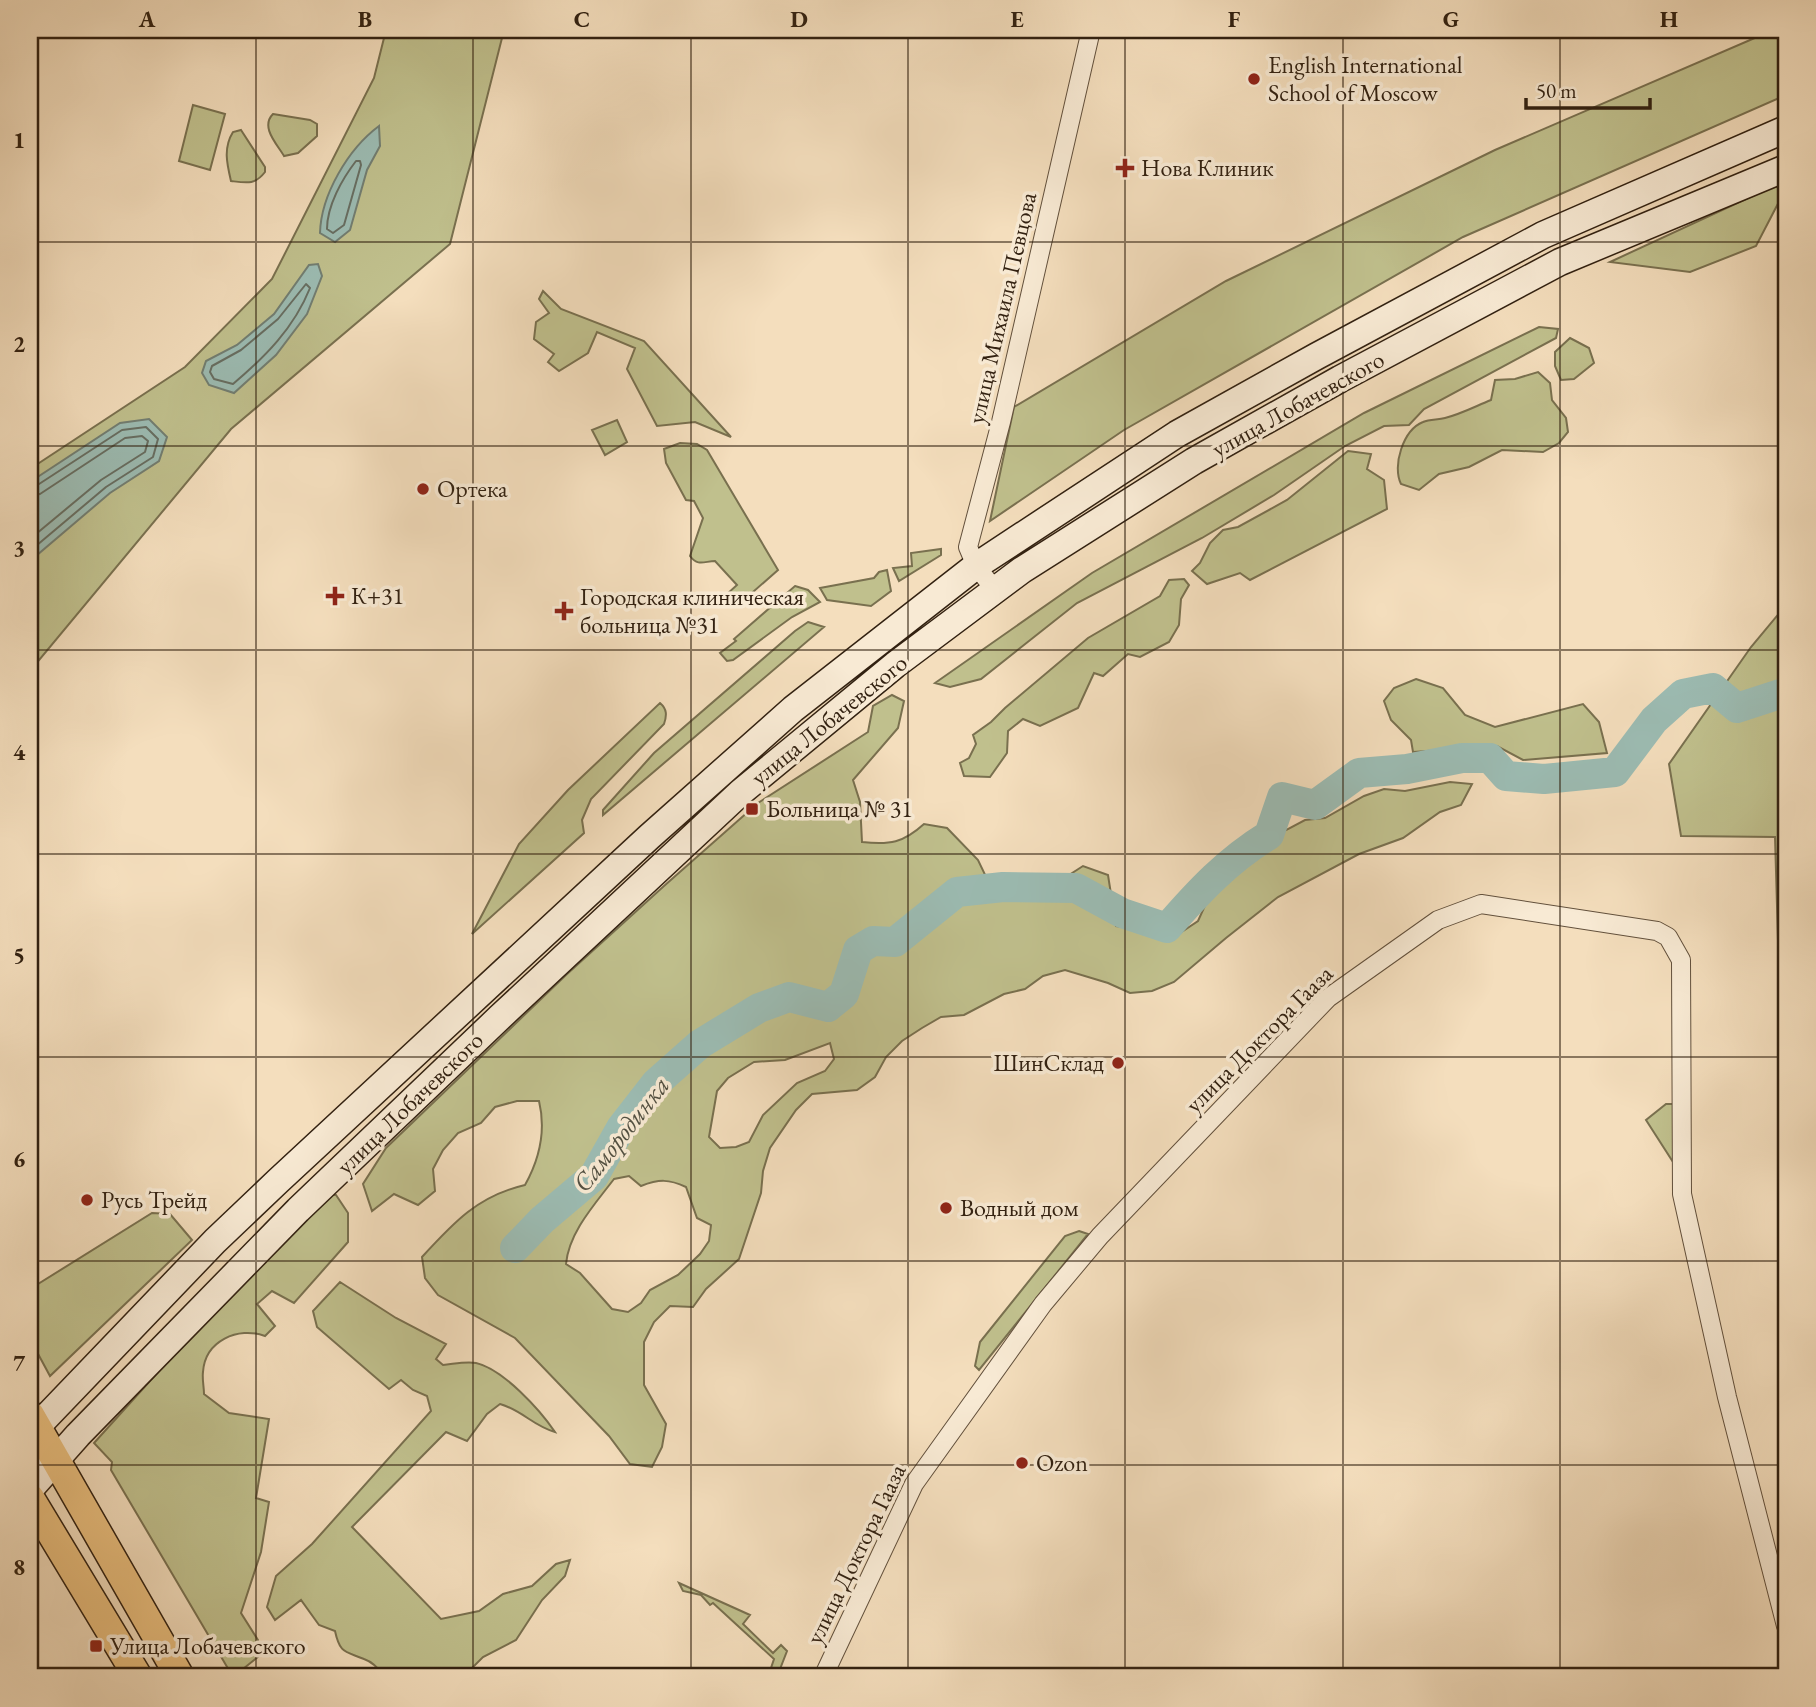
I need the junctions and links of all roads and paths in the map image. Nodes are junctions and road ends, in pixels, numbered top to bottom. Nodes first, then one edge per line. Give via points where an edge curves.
1 (1091, 30) edge
2 (1786, 129) edge
3 (1786, 168) edge
4 (976, 566) junction
5 (995, 590) junction
6 (32, 1425) edge
7 (58, 1460) junction
8 (30, 1489) edge
9 (30, 1498) edge
10 (1786, 1626) edge
11 (138, 1677) edge
12 (180, 1677) edge
13 (823, 1677) edge

1 - 4 street, улица Михаила Певцова via 968,547
2 - 4 main road, улица Лобачевского via 1542,235 1177,434
3 - 5 main road, улица Лобачевского via 1560,262 1194,461
4 - 5 street
4 - 6 main road, улица Лобачевского via 793,709 649,837 215,1241
5 - 7 main road, улица Лобачевского via 895,665 691,837 298,1210
6 - 7 main road
7 - 8 main road, улица Лобачевского
7 - 12 main road
9 - 11 main road
10 - 13 street, улица Доктора Гааза via 1727,1397 1682,1194 1681,960 1668,937 1657,931 1481,904 1438,920 1328,998 1092,1244 1043,1304 914,1484

